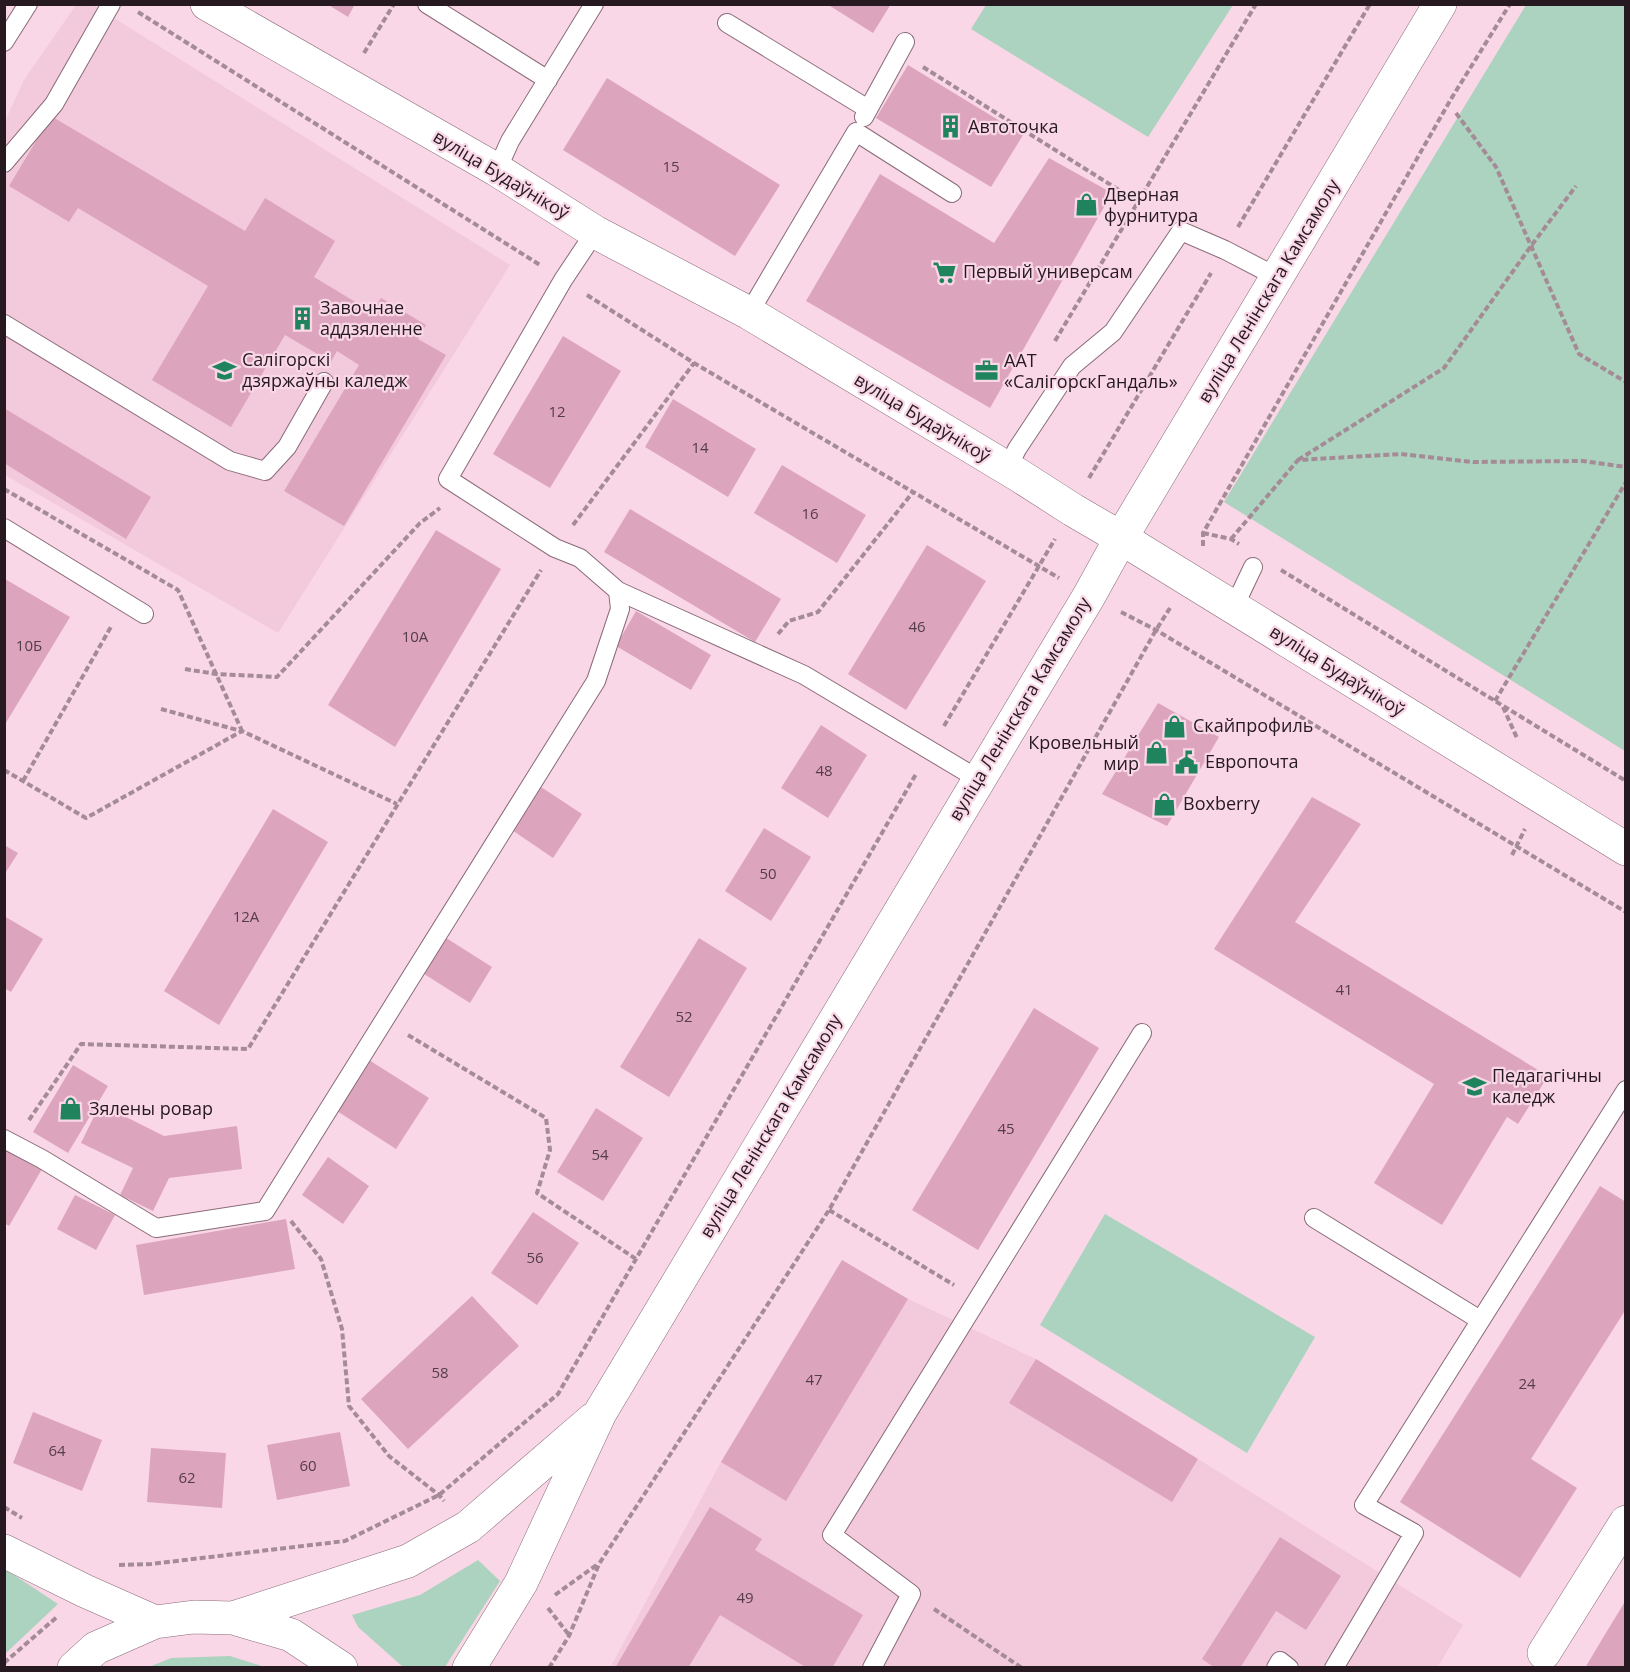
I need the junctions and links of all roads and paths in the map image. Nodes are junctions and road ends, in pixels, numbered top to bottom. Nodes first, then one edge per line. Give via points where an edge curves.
1 (28, 4) edge
2 (111, 4) edge
3 (207, 4) edge
4 (394, 4) edge
5 (427, 4) edge
6 (594, 4) edge
7 (1256, 4) edge
8 (1440, 4) edge
9 (1510, 4) edge
10 (727, 23) dead end
11 (4, 42) edge
12 (902, 47) joint
13 (364, 53) dead end
14 (548, 80) junction
15 (868, 109) junction
16 (1456, 113) dead end
17 (856, 132) junction
18 (4, 163) edge
19 (497, 170) junction
20 (1576, 186) dead end
21 (952, 193) dead end
22 (1138, 202) junction
23 (596, 232) junction
24 (1531, 246) junction
25 (1277, 277) junction
26 (748, 313) junction
27 (4, 324) edge
28 (1053, 345) dead end
29 (694, 363) dead end
30 (324, 382) dead end
31 (1626, 382) edge
32 (1298, 460) junction
33 (1626, 467) edge
34 (1007, 469) junction
35 (1626, 482) edge
36 (465, 490) junction
37 (913, 492) dead end
38 (4, 528) edge
39 (1203, 533) junction
40 (1122, 538) junction
41 (1231, 539) junction
42 (1204, 544) dead end
43 (1241, 545) dead end
44 (555, 548) junction
45 (1272, 564) dead end
46 (1039, 566) dead end
47 (1253, 567) dead end
48 (618, 591) junction
49 (1234, 607) junction
50 (144, 614) dead end
51 (117, 617) dead end
52 (761, 656) junction
53 (185, 669) dead end
54 (1495, 700) junction
55 (161, 710) dead end
56 (242, 731) junction
57 (930, 750) junction
58 (4, 770) edge
59 (978, 779) junction
60 (24, 781) junction
61 (1626, 781) edge
62 (397, 804) junction
63 (1626, 849) edge
64 (1626, 912) edge
65 (384, 1021) junction
66 (1142, 1033) dead end
67 (1626, 1090) edge
68 (23, 1128) dead end
69 (4, 1139) edge
70 (273, 1199) junction
71 (829, 1210) junction
72 (1314, 1218) dead end
73 (636, 1258) junction
74 (978, 1299) junction
75 (1480, 1320) junction
76 (600, 1413) junction
77 (439, 1495) junction
78 (1626, 1522) edge
79 (4, 1551) edge
80 (599, 1564) junction
81 (115, 1565) dead end
82 (911, 1594) junction
83 (554, 1597) dead end
84 (544, 1603) dead end
85 (233, 1618) junction
86 (155, 1622) junction
87 (569, 1636) junction
88 (1544, 1653) dead end
89 (74, 1668) edge
90 (341, 1668) edge
91 (469, 1668) edge
92 (549, 1668) edge
93 (872, 1668) edge
94 (1022, 1668) edge
95 (1276, 1668) edge
96 (1289, 1668) edge
97 (1334, 1668) edge

1 - 11 lane
2 - 18 lane via 54,104
3 - 19 main road, вуліца Будаўнікоў
4 - 13 path
5 - 14 lane
6 - 14 lane
7 - 22 path
8 - 25 main road, вуліца Ленінскага Камсамолу
9 - 39 path via 1451,99
10 - 15 lane
12 - 15 lane
12 - 22 path
14 - 19 lane
15 - 17 lane
16 - 24 path via 1496,167
17 - 21 lane
17 - 26 lane
19 - 23 main road, вуліца Будаўнікоў
20 - 24 path
22 - 28 path
23 - 26 main road, вуліца Будаўнікоў
23 - 36 lane via 563,280 448,478
24 - 31 path via 1579,354
24 - 32 path via 1444,368
25 - 34 lane via 1181,231 1113,332 1072,366
25 - 40 main road, вуліца Ленінскага Камсамолу
26 - 34 main road, вуліца Будаўнікоў
27 - 30 lane via 230,461 266,471 287,447
29 - 44 path
32 - 33 path via 1401,454 1473,462 1583,461
32 - 41 path
34 - 40 main road, вуліца Будаўнікоў
35 - 54 path
36 - 44 lane
36 - 53 path via 420,523 277,676
37 - 52 path via 818,612 789,621
38 - 50 lane
39 - 41 path
39 - 42 path
40 - 49 main road, вуліца Будаўнікоў
40 - 59 main road, вуліца Ленінскага Камсамолу
41 - 43 path
44 - 48 lane via 580,558
44 - 62 path
45 - 54 path
46 - 57 path
47 - 49 lane
48 - 52 lane
48 - 65 lane via 620,609 596,681
49 - 63 main road, вуліца Будаўнікоў
51 - 60 path
52 - 57 lane via 804,675
54 - 61 path
55 - 56 path
56 - 60 path via 86,818
56 - 62 path
57 - 59 lane
57 - 73 path
58 - 60 path
59 - 76 main road, вуліца Ленінскага Камсамолу
62 - 68 path via 248,1049 81,1044
64 - 71 path via 1156,630
65 - 70 lane
65 - 73 path via 546,1118 550,1150 537,1193
66 - 74 lane
67 - 75 lane
69 - 70 lane via 46,1152 156,1228 265,1211
70 - 77 path via 321,1259 342,1329 349,1406 389,1456
71 - 74 path
71 - 80 path
72 - 75 lane
73 - 77 path via 558,1394
74 - 82 lane via 832,1534
75 - 97 lane via 1364,1504 1414,1533
76 - 85 main road, вуліца Ленінскага Камсамолу via 468,1527 408,1561
76 - 91 main road, вуліца Ленінскага Камсамолу via 521,1583
77 - 81 path via 345,1541
78 - 88 main road
79 - 86 main road
80 - 83 path
80 - 87 path
82 - 93 lane
82 - 94 path
84 - 87 path
85 - 86 main road
85 - 90 main road via 291,1635
86 - 89 main road via 96,1648
87 - 92 path
95 - 96 lane via 1280,1661

